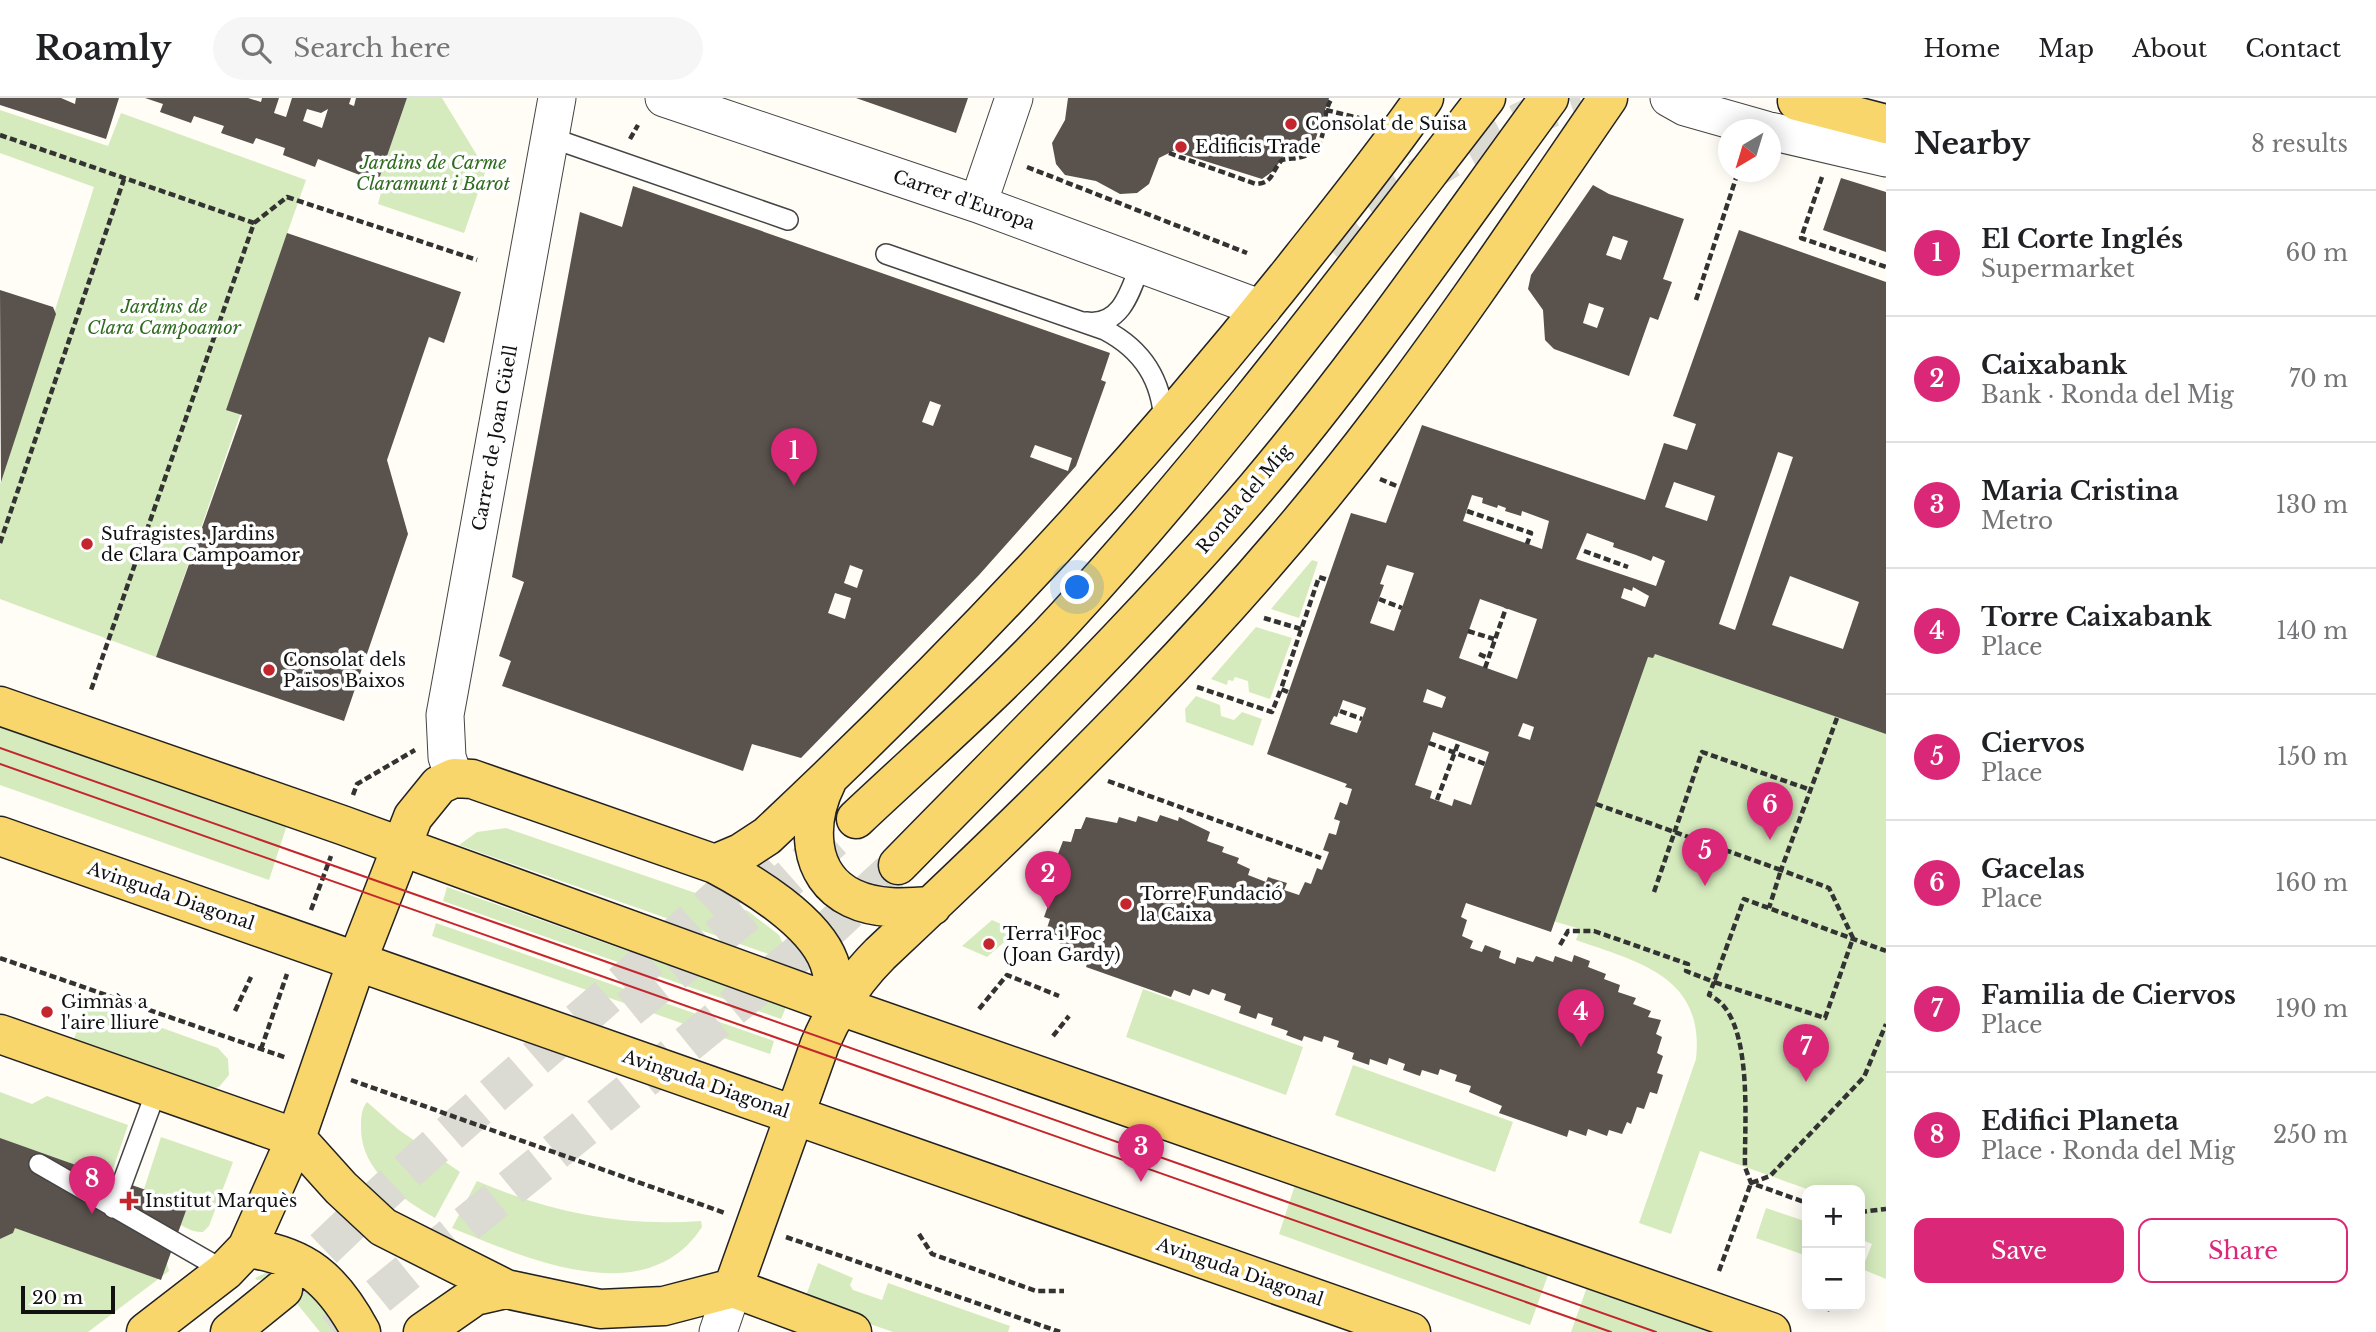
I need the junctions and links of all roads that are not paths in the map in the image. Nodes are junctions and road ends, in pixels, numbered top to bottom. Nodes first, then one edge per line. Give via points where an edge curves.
1 (557, 98) edge
2 (664, 98) edge
3 (1014, 98) edge
4 (1424, 98) edge
5 (1456, 98) edge
6 (1486, 98) edge
7 (1549, 98) edge
8 (1580, 98) edge
9 (1608, 98) edge
10 (1669, 98) edge
11 (1797, 101) dead end
12 (1728, 119) edge
13 (1886, 124) edge
14 (1781, 133) edge
15 (549, 137) junction
16 (1886, 158) edge
17 (978, 204) junction
18 (788, 220) dead end
19 (886, 254) dead end
20 (1141, 263) junction
21 (1348, 277) junction
22 (1262, 309) junction
23 (1075, 320) junction
24 (1351, 370) junction
25 (1164, 426) junction
26 (0, 706) edge
27 (832, 774) junction
28 (454, 778) junction
29 (856, 819) tunnel mouth
30 (0, 836) edge
31 (401, 847) junction
32 (715, 864) junction
33 (898, 865) tunnel mouth
34 (932, 906) junction
35 (357, 961) junction
36 (837, 1005) junction
37 (0, 1034) edge
38 (157, 1089) junction
39 (795, 1115) junction
40 (296, 1138) junction
41 (39, 1164) dead end
42 (113, 1208) junction
43 (236, 1259) junction
44 (733, 1288) junction
45 (283, 1289) tunnel mouth
46 (506, 1289) junction
47 (445, 1322) edge
48 (146, 1332) edge
49 (230, 1332) edge
50 (361, 1332) edge
51 (718, 1332) edge
52 (852, 1332) edge
53 (1411, 1332) edge
54 (1771, 1332) edge

1 - 15 street, Carrer de Joan Güell
2 - 17 street, Carrer d'Europa
3 - 17 street
4 - 22 main road
5 - 21 main road
6 - 21 main road
7 - 24 main road, Ronda del Mig
8 - 24 main road via 1416,308
9 - 34 main road via 1422,365 1317,500 1157,681 1015,828
10 - 12 street
11 - 13 main road
14 - 16 street
15 - 18 lane
15 - 28 street, Carrer de Joan Güell via 445,715 447,757
17 - 20 street, Carrer d'Europa
19 - 23 lane
20 - 22 street, Carrer d'Europa
20 - 23 lane via 1116,316 1096,323
21 - 29 main road via 1259,392 1064,620
22 - 25 main road
23 - 25 lane via 1128,342 1143,359 1163,399
24 - 33 main road, Ronda del Mig via 1256,487 1116,645
25 - 27 main road via 949,660
26 - 31 main road
27 - 32 main road via 767,836
27 - 34 main road via 822,791 811,831 826,875 845,894 873,905
28 - 31 main road via 439,785 421,804
28 - 32 main road via 472,779
30 - 35 main road, Avinguda Diagonal
31 - 35 main road
31 - 36 main road
32 - 36 main road via 778,902 822,950
34 - 36 main road via 869,965
35 - 39 main road, Avinguda Diagonal
35 - 40 main road
36 - 39 main road
36 - 54 main road
37 - 38 main road
38 - 40 main road
38 - 42 lane
39 - 44 main road
39 - 53 main road, Avinguda Diagonal
40 - 43 main road
40 - 46 main road via 383,1227
41 - 42 lane
42 - 43 lane
43 - 48 main road
43 - 50 main road via 284,1254 301,1261 335,1291
44 - 46 main road via 664,1306 600,1308
44 - 51 street
44 - 52 main road
45 - 49 main road
46 - 47 main road via 475,1296

